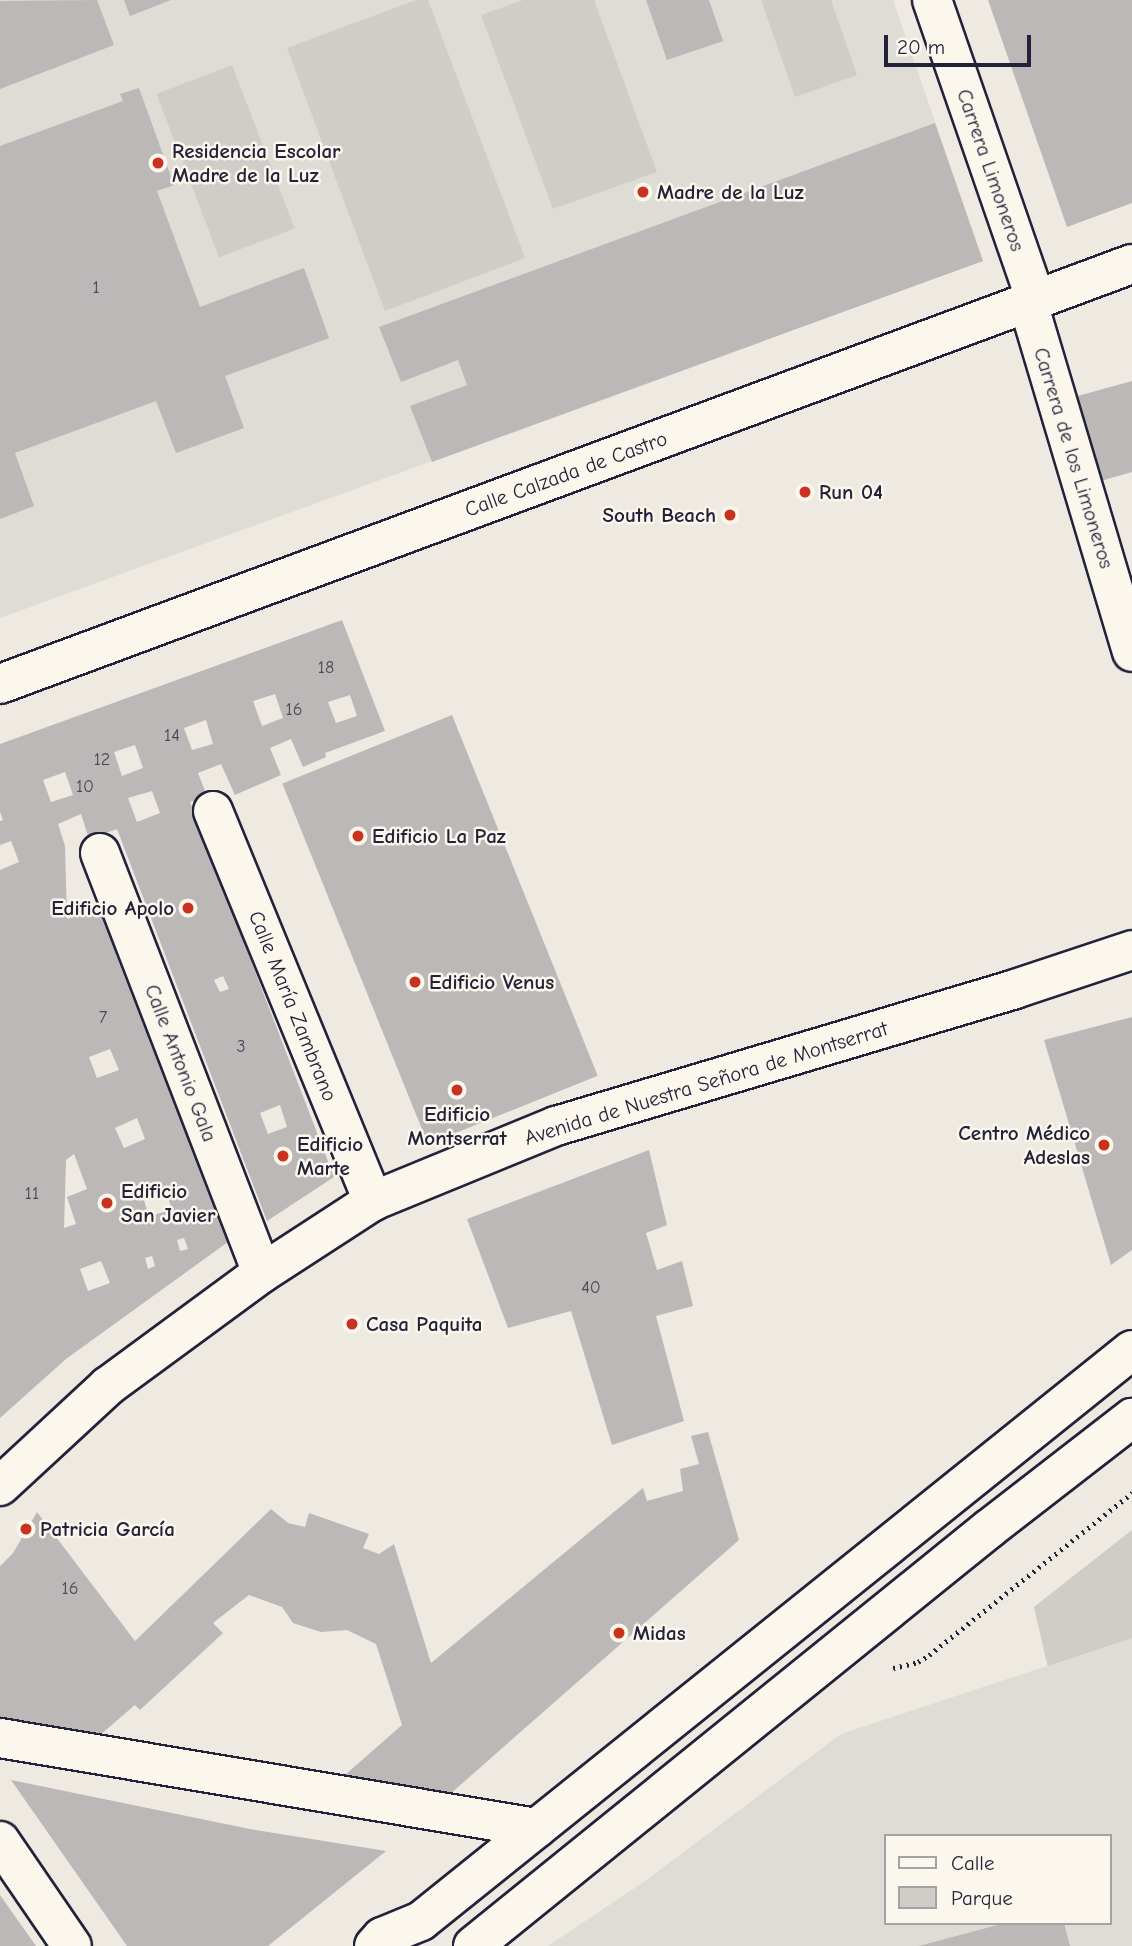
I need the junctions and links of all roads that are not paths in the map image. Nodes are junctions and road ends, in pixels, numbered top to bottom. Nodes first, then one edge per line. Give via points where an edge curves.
1 (932, 0) edge
2 (1132, 264) edge
3 (1032, 301) junction
4 (1132, 652) edge
5 (0, 684) edge
6 (213, 811) dead end
7 (100, 853) dead end
8 (1132, 950) edge
9 (373, 1201) junction
10 (262, 1273) junction
11 (1132, 1350) edge
12 (1132, 1418) edge
13 (0, 1486) edge
14 (0, 1738) edge
15 (536, 1828) junction
16 (0, 1840) edge
17 (373, 1943) edge
18 (72, 1946) edge
19 (473, 1946) edge

1 - 3 street, Carrera Limoneros
2 - 3 street, Calle Calzada de Castro
3 - 4 street, Carrera de los Limoneros
3 - 5 street, Calle Calzada de Castro
6 - 9 street, Calle María Zambrano
7 - 10 street, Calle Antonio Gala
8 - 9 street, Avenida de Nuestra Señora de Montserrat via 556,1126
9 - 10 street, Avenida de Nuestra Señora de Montserrat
10 - 13 street, Avenida de Nuestra Señora de Montserrat via 108,1386
11 - 15 street
12 - 19 street
14 - 15 street
15 - 17 street via 421,1921
16 - 18 street

